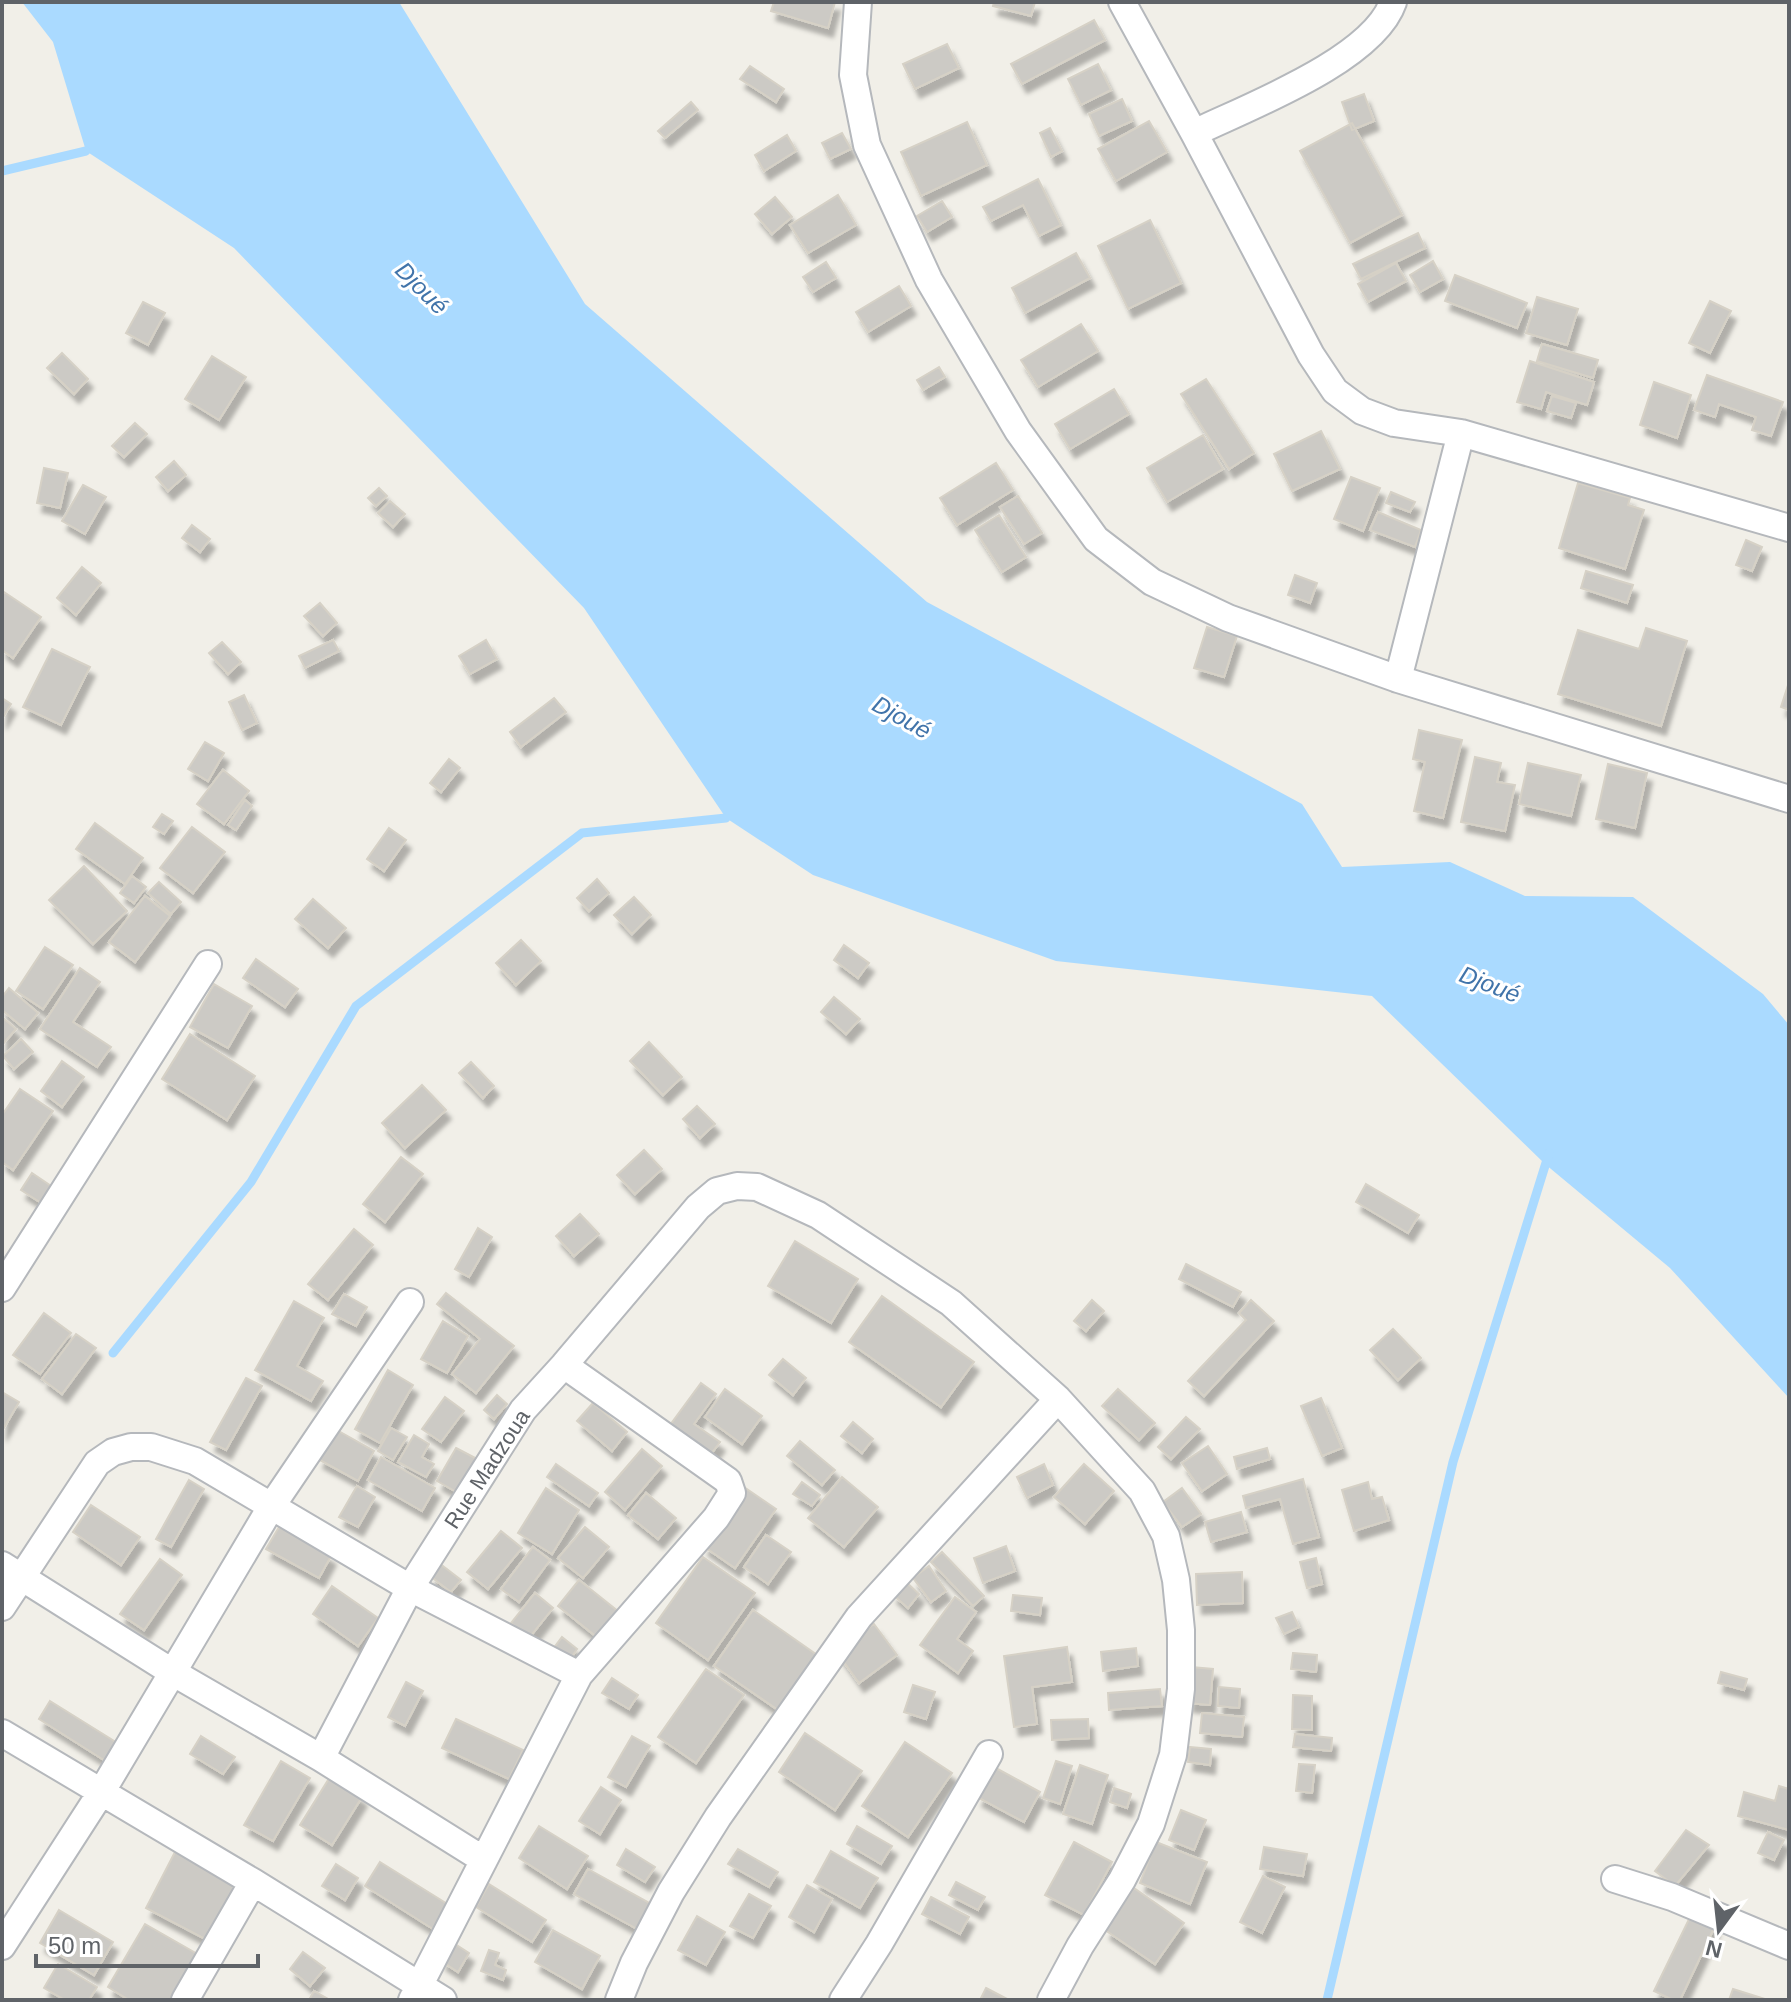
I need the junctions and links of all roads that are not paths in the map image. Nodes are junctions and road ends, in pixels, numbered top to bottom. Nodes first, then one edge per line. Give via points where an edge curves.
1 (858, 2) edge
2 (1122, 2) edge
3 (1393, 2) edge
4 (1194, 133) junction
5 (1461, 433) junction
6 (1789, 528) edge
7 (1398, 679) junction
8 (1789, 799) edge
9 (208, 964) dead end
10 (2, 1288) edge
11 (410, 1302) dead end
12 (564, 1365) junction
13 (1058, 1399) junction
14 (271, 1507) junction
15 (11, 1570) edge
16 (410, 1588) junction
17 (2, 1607) edge
18 (172, 1672) junction
19 (579, 1675) junction
20 (2, 1733) edge
21 (989, 1754) dead end
22 (321, 1758) junction
23 (102, 1791) junction
24 (484, 1860) junction
25 (1615, 1879) dead end
26 (253, 1882) junction
27 (2, 1946) edge
28 (1789, 1946) edge
29 (416, 1993) edge
30 (185, 2000) edge
31 (443, 2000) edge
32 (619, 2000) edge
33 (843, 2000) edge
34 (1051, 2000) edge

1 - 7 street via 853,75 867,145 929,280 1018,431 1096,539 1152,582 1228,618
2 - 4 street
3 - 4 street via 1372,36 1341,57
4 - 5 street via 1335,391 1362,411 1394,423
5 - 6 street
5 - 7 street
7 - 8 street
9 - 10 street
11 - 14 street
12 - 13 street, Rue Madzoua via 698,1207 717,1191 757,1187 818,1215 951,1303
12 - 16 street, Rue Madzoua via 523,1410
12 - 19 street via 728,1481 732,1493
13 - 32 street via 859,1617 671,1892
13 - 34 street via 1142,1491 1166,1536 1181,1630 1181,1689 1173,1755 1151,1824
14 - 15 street via 195,1461 151,1447 131,1447 97,1463
14 - 16 street
14 - 18 street
15 - 17 street
15 - 18 street
16 - 19 street
16 - 22 street, Rue Madzoua
18 - 22 street
18 - 23 street
19 - 24 street
20 - 23 street
21 - 33 street
22 - 24 street
23 - 26 street
23 - 27 street
24 - 29 street
25 - 28 street
26 - 29 street
26 - 30 street
29 - 31 street

